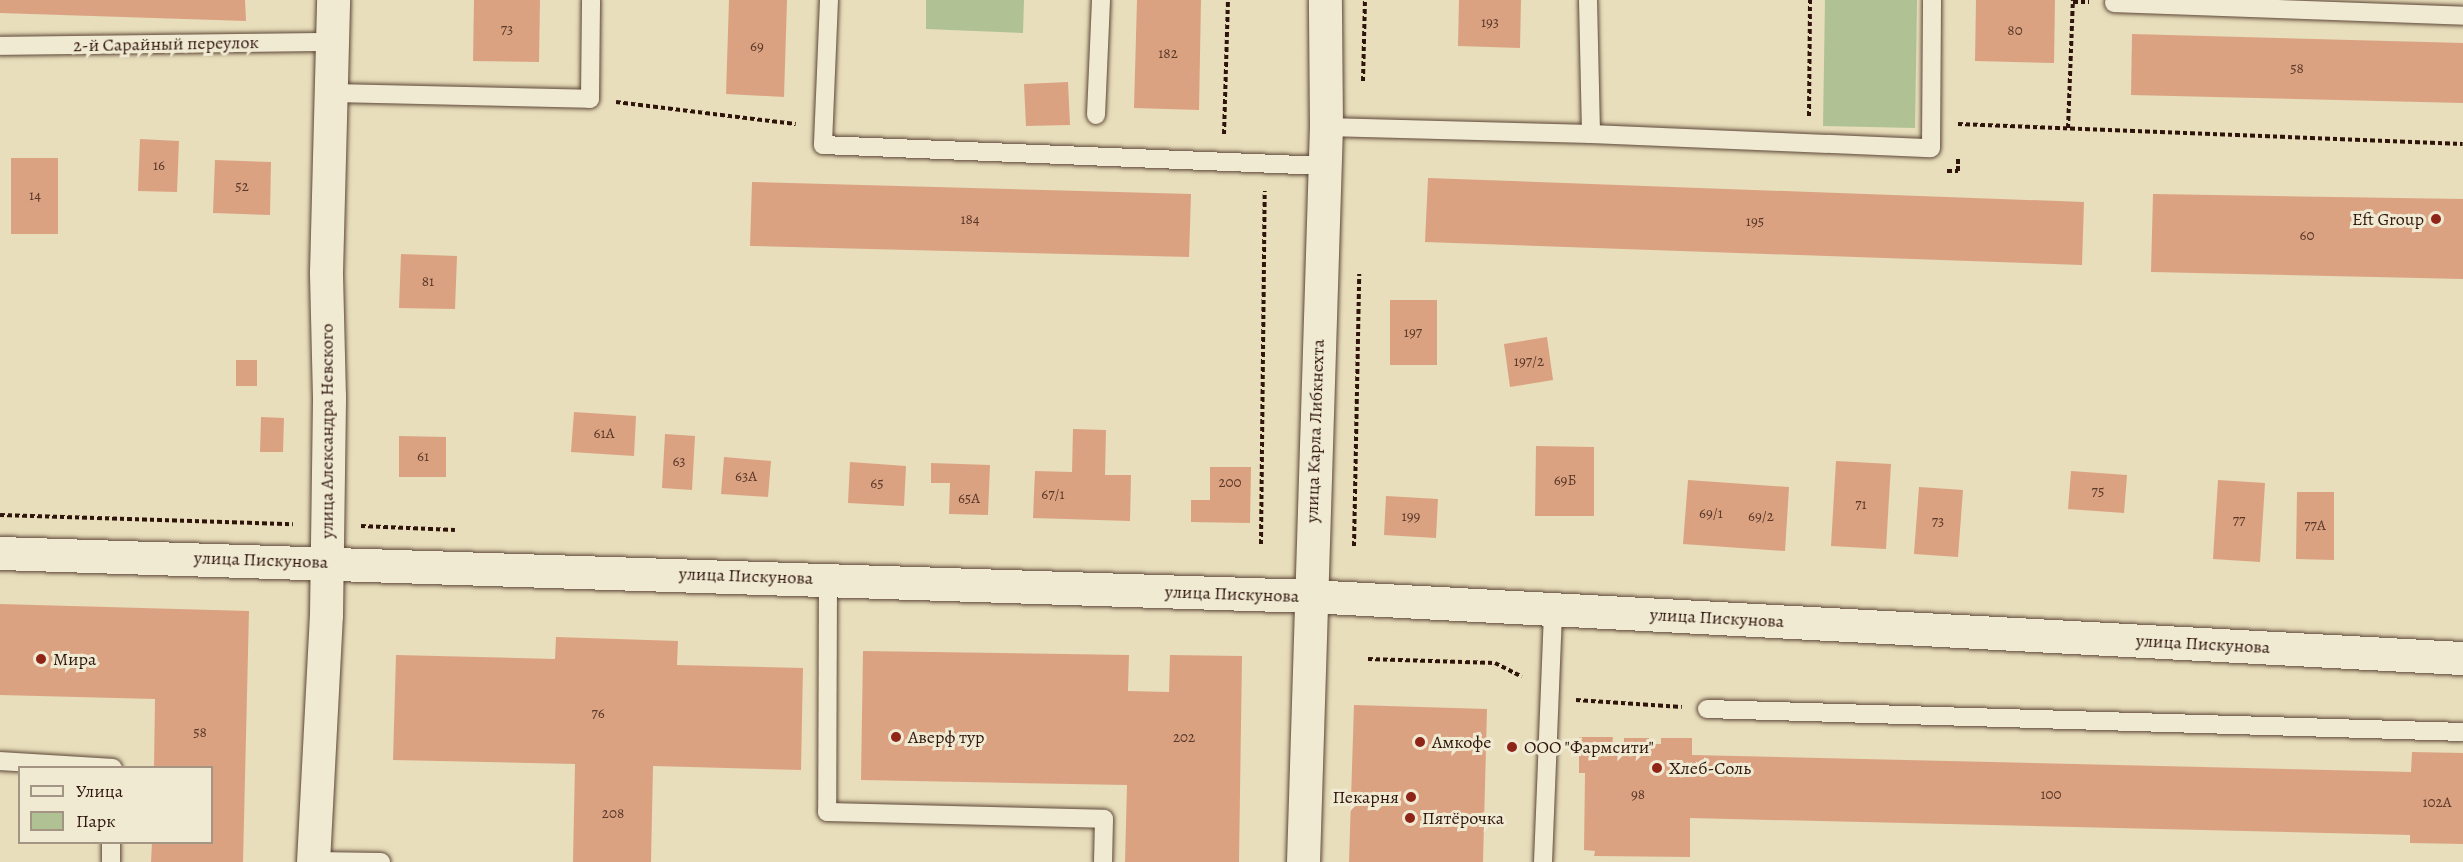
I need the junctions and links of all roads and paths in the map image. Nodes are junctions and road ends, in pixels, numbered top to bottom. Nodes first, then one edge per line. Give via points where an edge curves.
1 (333, 0) edge
2 (591, 0) edge
3 (829, 0) edge
4 (1101, 0) edge
5 (1228, 0) edge
6 (1326, 0) edge
7 (1365, 0) edge
8 (1588, 0) edge
9 (1810, 0) edge
10 (1932, 0) edge
11 (2073, 0) edge
12 (2114, 3) dead end
13 (2397, 6) edge
14 (2463, 16) edge
15 (332, 42) junction
16 (0, 46) edge
17 (331, 93) junction
18 (590, 99) junction
19 (1096, 115) dead end
20 (1958, 124) dead end
21 (824, 127) junction
22 (1326, 127) junction
23 (1363, 128) junction
24 (2068, 128) junction
25 (1591, 134) junction
26 (1809, 143) junction
27 (2463, 144) edge
28 (1224, 162) junction
29 (1265, 164) junction
30 (1324, 166) junction
31 (1359, 262) dead end
32 (1261, 544) dead end
33 (1354, 546) dead end
34 (0, 553) edge
35 (326, 562) junction
36 (828, 579) junction
37 (1309, 596) junction
38 (1553, 609) junction
39 (2463, 658) edge
40 (1707, 709) dead end
41 (2463, 732) edge
42 (0, 761) edge
43 (81, 766) edge
44 (111, 844) edge
45 (111, 862) edge
46 (313, 862) edge
47 (381, 862) edge
48 (1103, 862) edge
49 (1303, 862) edge
50 (1543, 862) edge

1 - 15 main road, улица Александра Невского
2 - 18 lane
3 - 21 lane
4 - 19 lane
5 - 28 path
6 - 22 main road, улица Карла Либкнехта
7 - 23 path
8 - 25 lane
9 - 26 path
10 - 26 lane via 1931,148
11 - 24 path
12 - 13 lane
13 - 14 lane
15 - 16 lane, 2-й Сарайный переулок
15 - 17 main road, улица Александра Невского
17 - 18 lane
17 - 35 main road, улица Александра Невского via 326,272 330,397
18 - 21 path
20 - 24 path
21 - 28 lane via 823,145
22 - 23 lane
22 - 30 main road, улица Карла Либкнехта
23 - 25 lane
24 - 27 path
25 - 26 lane
28 - 29 lane
29 - 30 lane
29 - 32 path
30 - 37 main road, улица Карла Либкнехта
31 - 33 path
34 - 35 main road, улица Пискунова
35 - 36 main road, улица Пискунова
35 - 46 main road, улица Александра Невского
36 - 37 main road, улица Пискунова
36 - 48 lane via 827,812 1104,819
37 - 38 main road, улица Пискунова
37 - 49 main road, улица Карла Либкнехта
38 - 39 main road, улица Пискунова
38 - 50 lane
40 - 41 lane
42 - 43 lane
44 - 45 lane
46 - 47 lane

